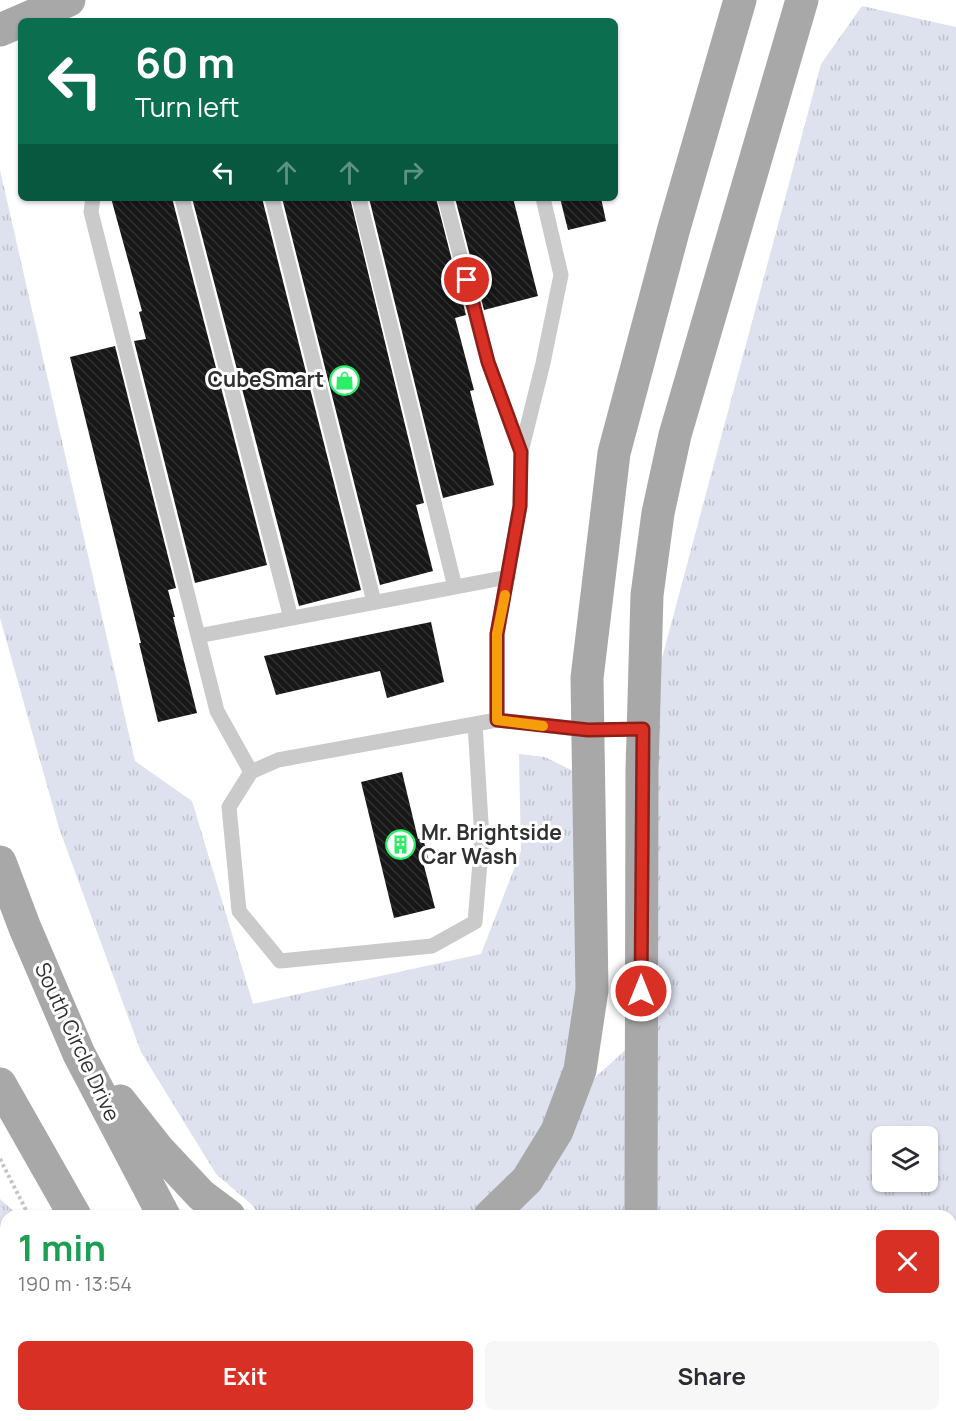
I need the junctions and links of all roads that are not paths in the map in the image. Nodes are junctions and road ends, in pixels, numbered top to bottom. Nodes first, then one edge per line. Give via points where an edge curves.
1 (69, 0) edge
2 (740, 0) edge
3 (802, 0) edge
4 (28, 18) edge
5 (18, 22) edge
6 (0, 30) edge
7 (93, 201) edge
8 (183, 201) edge
9 (273, 201) edge
10 (360, 201) edge
11 (446, 201) edge
12 (544, 201) edge
13 (521, 452) junction
14 (508, 576) junction
15 (455, 586) junction
16 (374, 602) junction
17 (291, 618) junction
18 (198, 636) junction
19 (497, 720) junction
20 (475, 724) junction
21 (643, 729) junction
22 (588, 730) junction
23 (251, 772) junction
24 (0, 862) edge
25 (79, 1054) junction
26 (0, 1084) edge
27 (72, 1210) edge
28 (161, 1210) edge
29 (221, 1210) edge
30 (496, 1210) edge
31 (641, 1210) edge

1 - 4 main road
2 - 22 main road via 614,453 587,678
3 - 21 main road via 675,435 646,595
5 - 6 main road
7 - 18 lane via 91,212
8 - 17 lane
9 - 16 lane
10 - 15 lane
11 - 13 lane via 488,362
12 - 13 lane via 561,275
13 - 14 lane via 520,506
14 - 15 lane
14 - 19 lane via 497,634
15 - 16 lane
16 - 17 lane
17 - 18 lane
18 - 23 lane via 217,711
19 - 20 lane
19 - 22 lane
20 - 23 lane via 278,760
20 - 23 lane via 482,839 475,922 432,946 280,961 239,911 229,807
21 - 22 lane
21 - 31 main road
22 - 30 main road via 592,990 580,1070 557,1131 527,1180
24 - 25 main road, South Circle Drive
25 - 28 main road, South Circle Drive
25 - 29 main road via 165,1156 201,1195
26 - 27 main road

